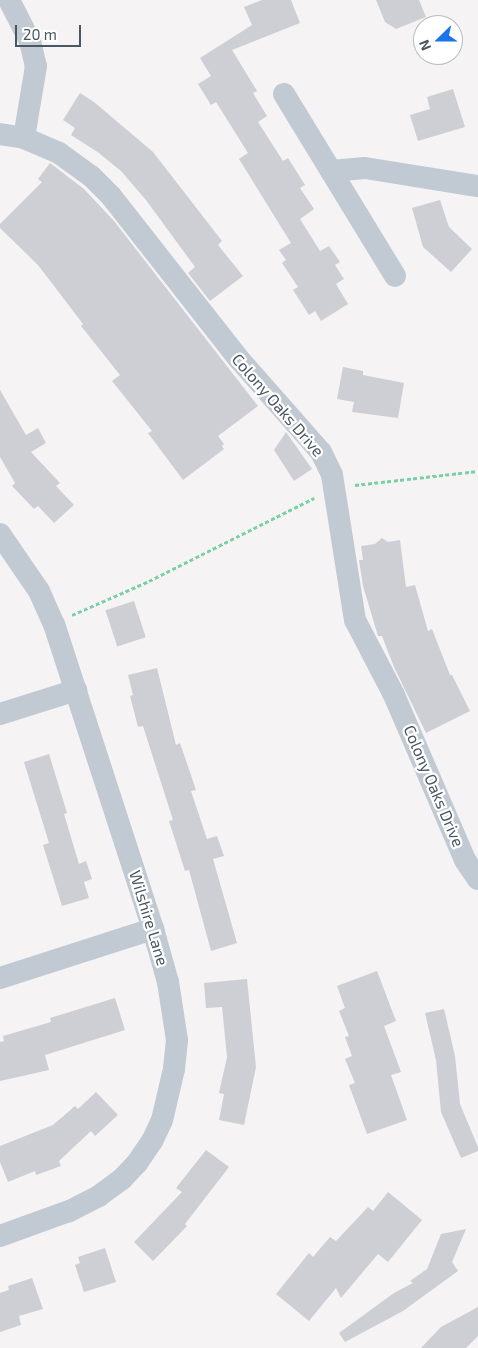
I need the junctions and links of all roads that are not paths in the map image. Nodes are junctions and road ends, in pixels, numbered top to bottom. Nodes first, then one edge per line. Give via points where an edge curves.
1 (9, 0) edge
2 (284, 94) dead end
3 (0, 134) edge
4 (24, 138) junction
5 (331, 171) junction
6 (478, 186) edge
7 (395, 276) dead end
8 (0, 534) edge
9 (76, 690) junction
10 (0, 714) edge
11 (478, 879) edge
12 (153, 929) junction
13 (0, 978) edge
14 (0, 1236) edge

1 - 4 street via 30,41 36,66
2 - 5 street
3 - 4 street, Colony Oaks Drive
4 - 11 street, Colony Oaks Drive via 73,162 111,196 238,358 321,452 334,488 355,620 394,695 466,860
5 - 6 street via 365,168
5 - 7 street
8 - 9 street, Wilshire Lane via 39,591
9 - 10 street
9 - 12 street, Wilshire Lane
12 - 13 street
12 - 14 street, Wilshire Lane via 168,982 177,1040 169,1097 152,1141 122,1179 99,1196 69,1211

